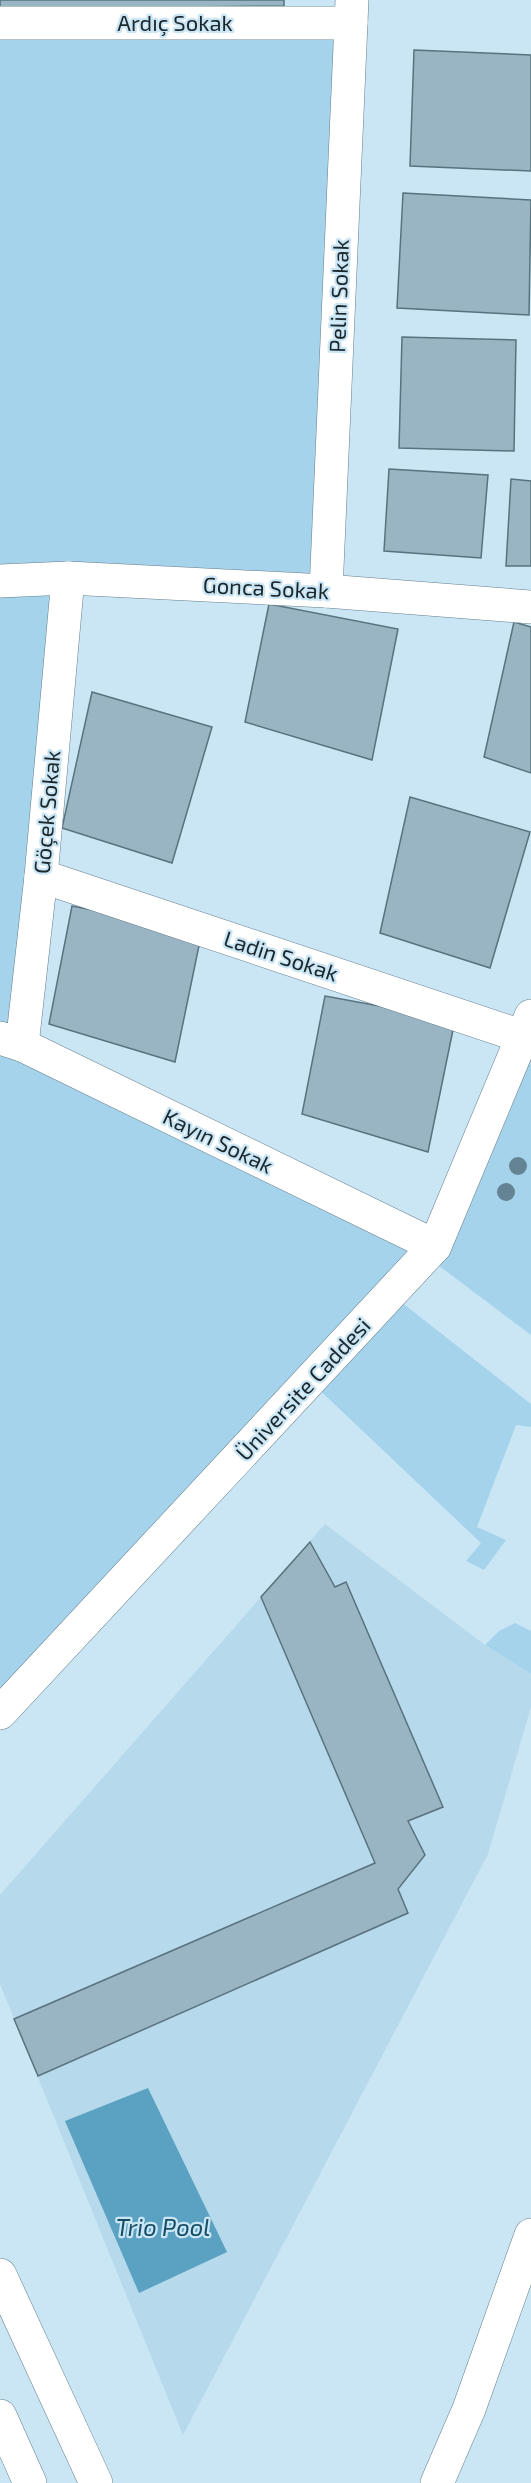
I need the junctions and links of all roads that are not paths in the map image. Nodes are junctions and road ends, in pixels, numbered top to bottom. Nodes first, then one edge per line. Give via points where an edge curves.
1 (351, 11) edge
2 (0, 23) edge
3 (68, 578) junction
4 (0, 581) edge
5 (326, 591) junction
6 (531, 607) edge
7 (41, 876) junction
8 (526, 1026) edge
9 (11, 1042) edge
10 (435, 1246) junction
11 (0, 1713) edge
12 (531, 2235) edge
13 (0, 2275) edge
14 (0, 2416) edge
15 (30, 2483) edge
16 (96, 2483) edge
17 (437, 2483) edge

1 - 2 main road, Ardıç Sokak
1 - 5 main road, Pelin Sokak
3 - 4 main road, Gonca Sokak
3 - 5 main road, Gonca Sokak
3 - 7 main road, Göçek Sokak
5 - 6 main road, Gonca Sokak
7 - 8 main road, Ladin Sokak
7 - 9 main road, Göçek Sokak
8 - 10 main road, Üniversite Caddesi
9 - 10 main road, Kayın Sokak
10 - 11 main road, Üniversite Caddesi
12 - 17 main road via 469,2409
13 - 16 main road
14 - 15 main road

